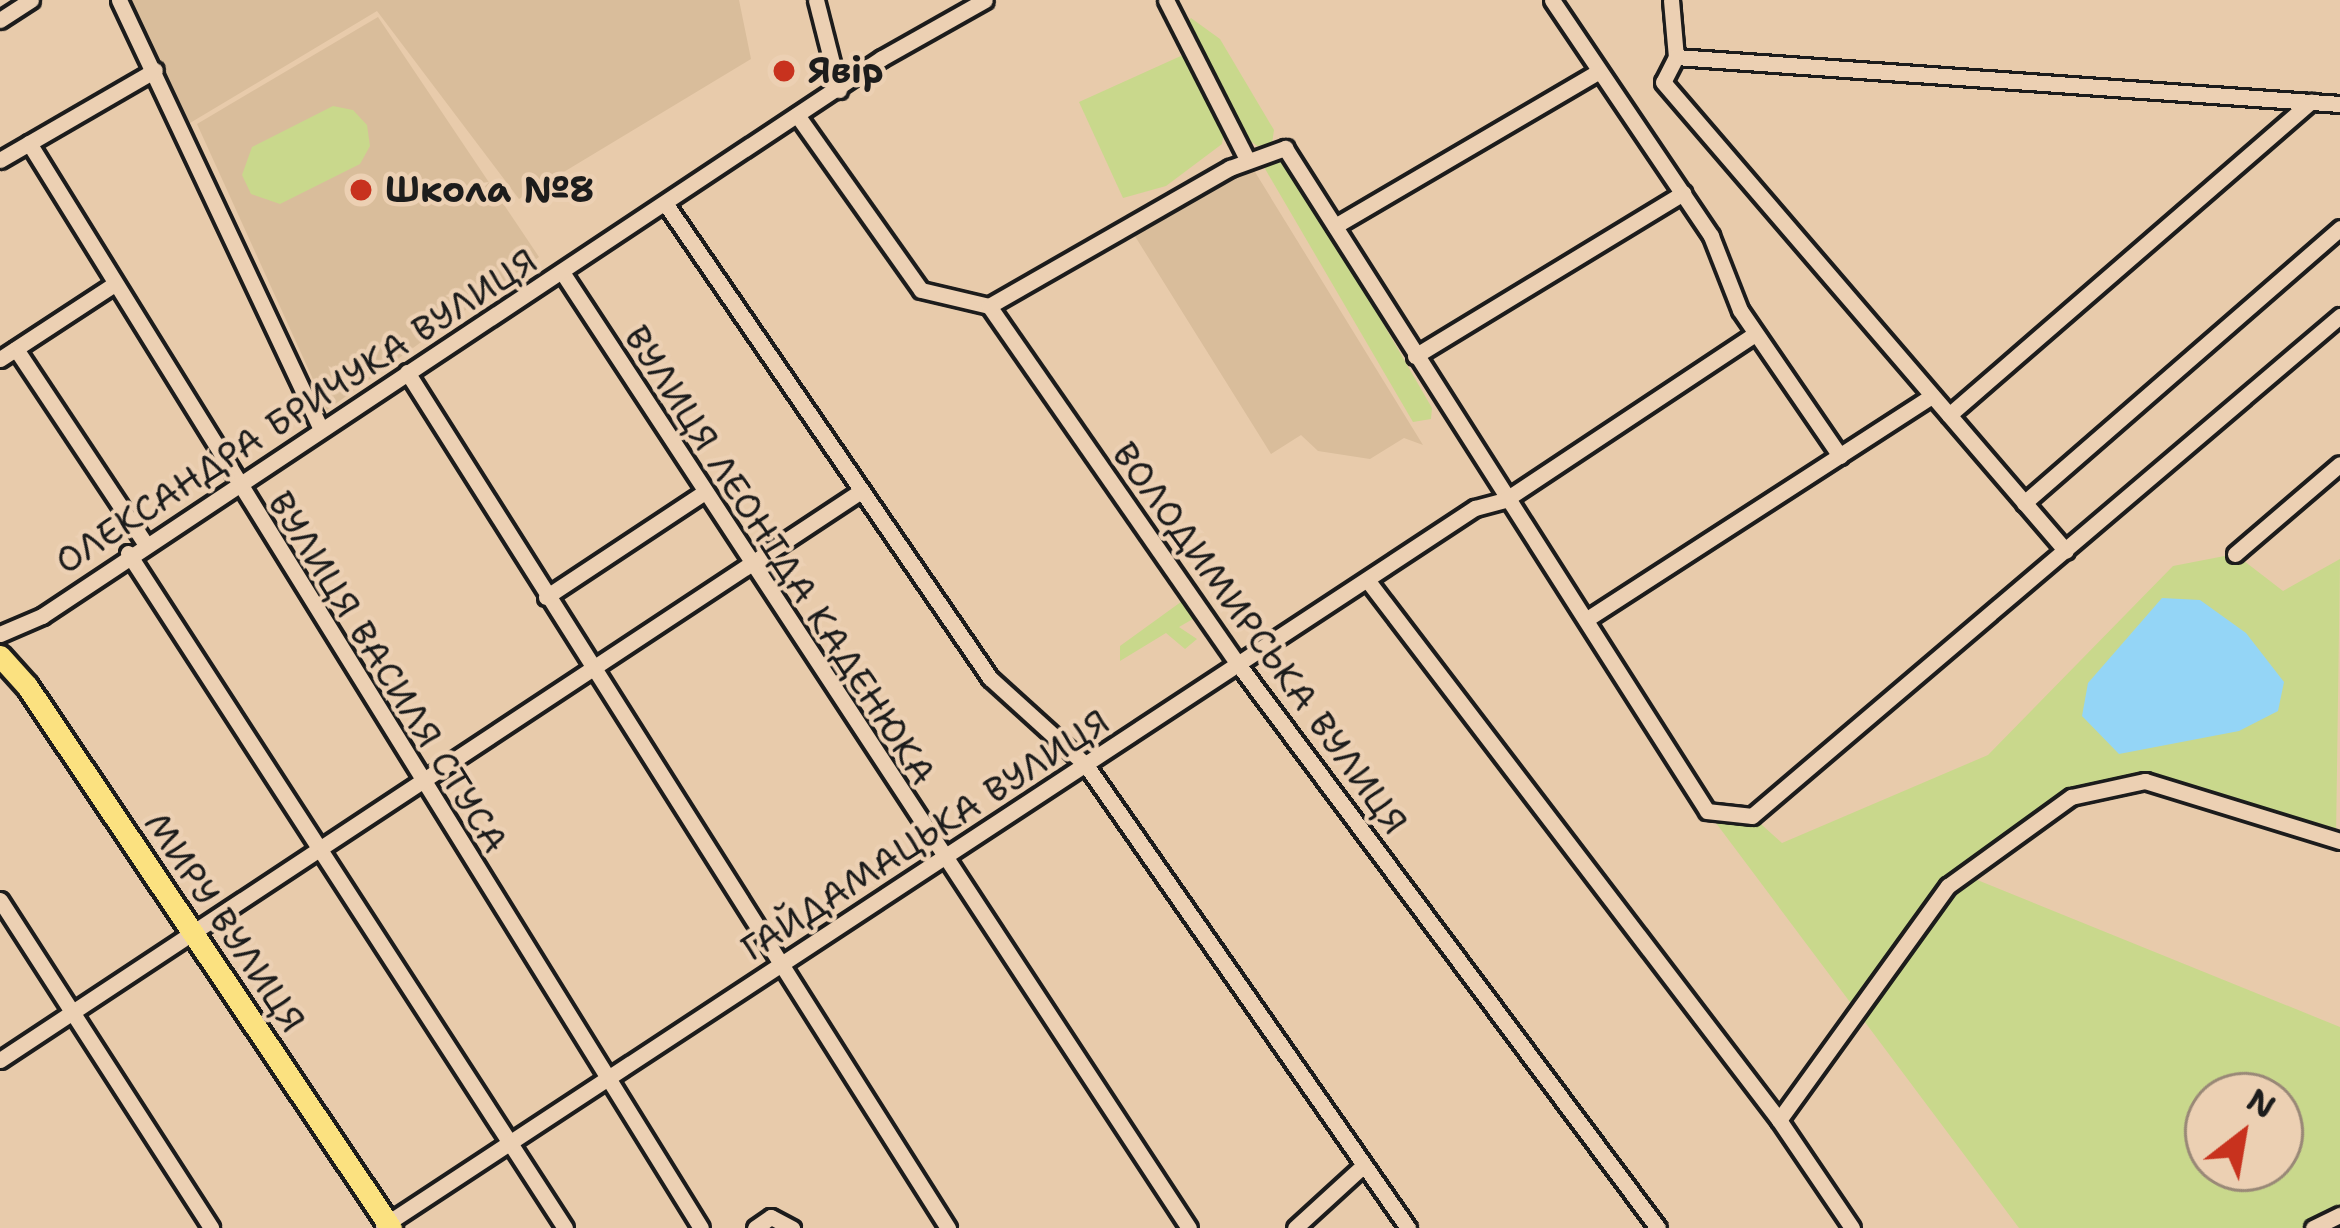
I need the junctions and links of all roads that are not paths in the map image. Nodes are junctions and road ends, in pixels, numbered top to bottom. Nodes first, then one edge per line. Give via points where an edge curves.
1 (31, 0) edge
2 (119, 0) edge
3 (816, 0) edge
4 (986, 0) edge
5 (1166, 0) edge
6 (1552, 0) edge
7 (1671, 0) edge
8 (0, 20) edge
9 (1676, 58) junction
10 (155, 70) junction
11 (1596, 73) junction
12 (839, 90) junction
13 (2311, 101) junction
14 (2340, 104) edge
15 (797, 115) junction
16 (29, 143) junction
17 (1247, 159) junction
18 (0, 160) edge
19 (1683, 193) junction
20 (665, 203) junction
21 (1335, 226) junction
22 (2340, 228) edge
23 (562, 272) junction
24 (112, 285) junction
25 (989, 306) junction
26 (2340, 316) edge
27 (1755, 334) junction
28 (16, 349) junction
29 (1415, 356) junction
30 (0, 358) edge
31 (407, 372) junction
32 (1932, 396) junction
33 (1949, 415) junction
34 (320, 427) junction
35 (1840, 456) junction
36 (2340, 464) edge
37 (236, 483) junction
38 (861, 490) junction
39 (703, 493) junction
40 (1505, 500) junction
41 (2024, 503) junction
42 (144, 542) junction
43 (2066, 551) junction
44 (128, 553) junction
45 (2235, 554) dead end
46 (748, 566) junction
47 (1368, 581) junction
48 (546, 597) junction
49 (1587, 620) junction
50 (0, 634) edge
51 (0, 656) edge
52 (1238, 664) junction
53 (593, 671) junction
54 (1086, 766) junction
55 (422, 786) junction
56 (2339, 835) edge
57 (320, 849) junction
58 (940, 858) junction
59 (0, 900) edge
60 (195, 935) junction
61 (778, 966) junction
62 (76, 1014) junction
63 (0, 1060) edge
64 (610, 1084) junction
65 (1779, 1120) junction
66 (513, 1146) junction
67 (1364, 1165) junction
68 (2340, 1215) edge
69 (386, 1226) edge
70 (212, 1228) edge
71 (565, 1228) edge
72 (701, 1228) edge
73 (755, 1228) edge
74 (792, 1228) edge
75 (948, 1228) edge
76 (1189, 1228) edge
77 (1295, 1228) edge
78 (1408, 1228) edge
79 (1658, 1228) edge
80 (1852, 1228) edge
81 (2313, 1228) edge

1 - 8 street
2 - 10 street
3 - 12 street
4 - 12 street, ОЛЕКСАНДРА БРИЧУКА ВУЛИЦЯ
5 - 17 street
6 - 11 street
7 - 9 street
9 - 13 street
9 - 32 street via 1663,82
10 - 16 street
10 - 34 street
11 - 19 street
11 - 21 street
12 - 15 street, ОЛЕКСАНДРА БРИЧУКА ВУЛИЦЯ
13 - 14 street
13 - 33 street
15 - 20 street, ОЛЕКСАНДРА БРИЧУКА ВУЛИЦЯ
15 - 25 street via 921,290
16 - 18 street
16 - 24 street, ВУЛИЦЯ ВАСИЛЯ СТУСА
17 - 21 street via 1285,148
17 - 25 street
19 - 27 street
19 - 29 street
20 - 23 street, ОЛЕКСАНДРА БРИЧУКА ВУЛИЦЯ
20 - 38 street
21 - 29 street
22 - 41 street
23 - 31 street, ОЛЕКСАНДРА БРИЧУКА ВУЛИЦЯ
23 - 39 street, ВУЛИЦЯ ЛЕОНІДА КАДЕНЮКА
24 - 28 street
24 - 37 street, ВУЛИЦЯ ВАСИЛЯ СТУСА
25 - 52 street, ВОЛОДИМИРСЬКА ВУЛИЦЯ
26 - 43 street
27 - 35 street
27 - 40 street, ГАЙДАМАЦЬКА ВУЛИЦЯ
28 - 30 street
28 - 42 street
29 - 40 street
31 - 34 street, ОЛЕКСАНДРА БРИЧУКА ВУЛИЦЯ
31 - 48 street
32 - 33 street
32 - 35 street
33 - 41 street
34 - 37 street, ОЛЕКСАНДРА БРИЧУКА ВУЛИЦЯ
35 - 49 street
36 - 45 street
37 - 42 street, ОЛЕКСАНДРА БРИЧУКА ВУЛИЦЯ
37 - 55 street, ВУЛИЦЯ ВАСИЛЯ СТУСА
38 - 46 street
38 - 54 street via 998,688
39 - 46 street, ВУЛИЦЯ ЛЕОНІДА КАДЕНЮКА
39 - 48 street
40 - 47 street, ГАЙДАМАЦЬКА ВУЛИЦЯ via 1475,508
40 - 49 street
41 - 43 street
42 - 44 street, ОЛЕКСАНДРА БРИЧУКА ВУЛИЦЯ
43 - 49 street via 1752,816 1707,812
44 - 50 street, ОЛЕКСАНДРА БРИЧУКА ВУЛИЦЯ via 42,616
44 - 57 street
46 - 53 street
46 - 58 street, ВУЛИЦЯ ЛЕОНІДА КАДЕНЮКА
47 - 52 street, ГАЙДАМАЦЬКА ВУЛИЦЯ
47 - 65 street
48 - 53 street
51 - 60 main road, МИРУ ВУЛИЦЯ
52 - 54 street, ГАЙДАМАЦЬКА ВУЛИЦЯ
52 - 79 street, ВОЛОДИМИРСЬКА ВУЛИЦЯ
53 - 55 street
53 - 61 street
54 - 58 street, ГАЙДАМАЦЬКА ВУЛИЦЯ
54 - 67 street
55 - 57 street
55 - 64 street, ВУЛИЦЯ ВАСИЛЯ СТУСА
56 - 65 street via 2145,782 2071,797 1964,875
57 - 60 street
57 - 66 street
58 - 61 street, ГАЙДАМАЦЬКА ВУЛИЦЯ
58 - 76 street, ВУЛИЦЯ ЛЕОНІДА КАДЕНЮКА
59 - 62 street
60 - 62 street
60 - 69 main road, МИРУ ВУЛИЦЯ
61 - 64 street, ГАЙДАМАЦЬКА ВУЛИЦЯ
61 - 75 street
62 - 63 street
62 - 70 street
64 - 66 street, ГАЙДАМАЦЬКА ВУЛИЦЯ
64 - 72 street, ВУЛИЦЯ ВАСИЛЯ СТУСА
65 - 80 street
66 - 69 street, ГАЙДАМАЦЬКА ВУЛИЦЯ
66 - 71 street
67 - 77 street
67 - 78 street
68 - 81 street
73 - 74 street via 771,1217

